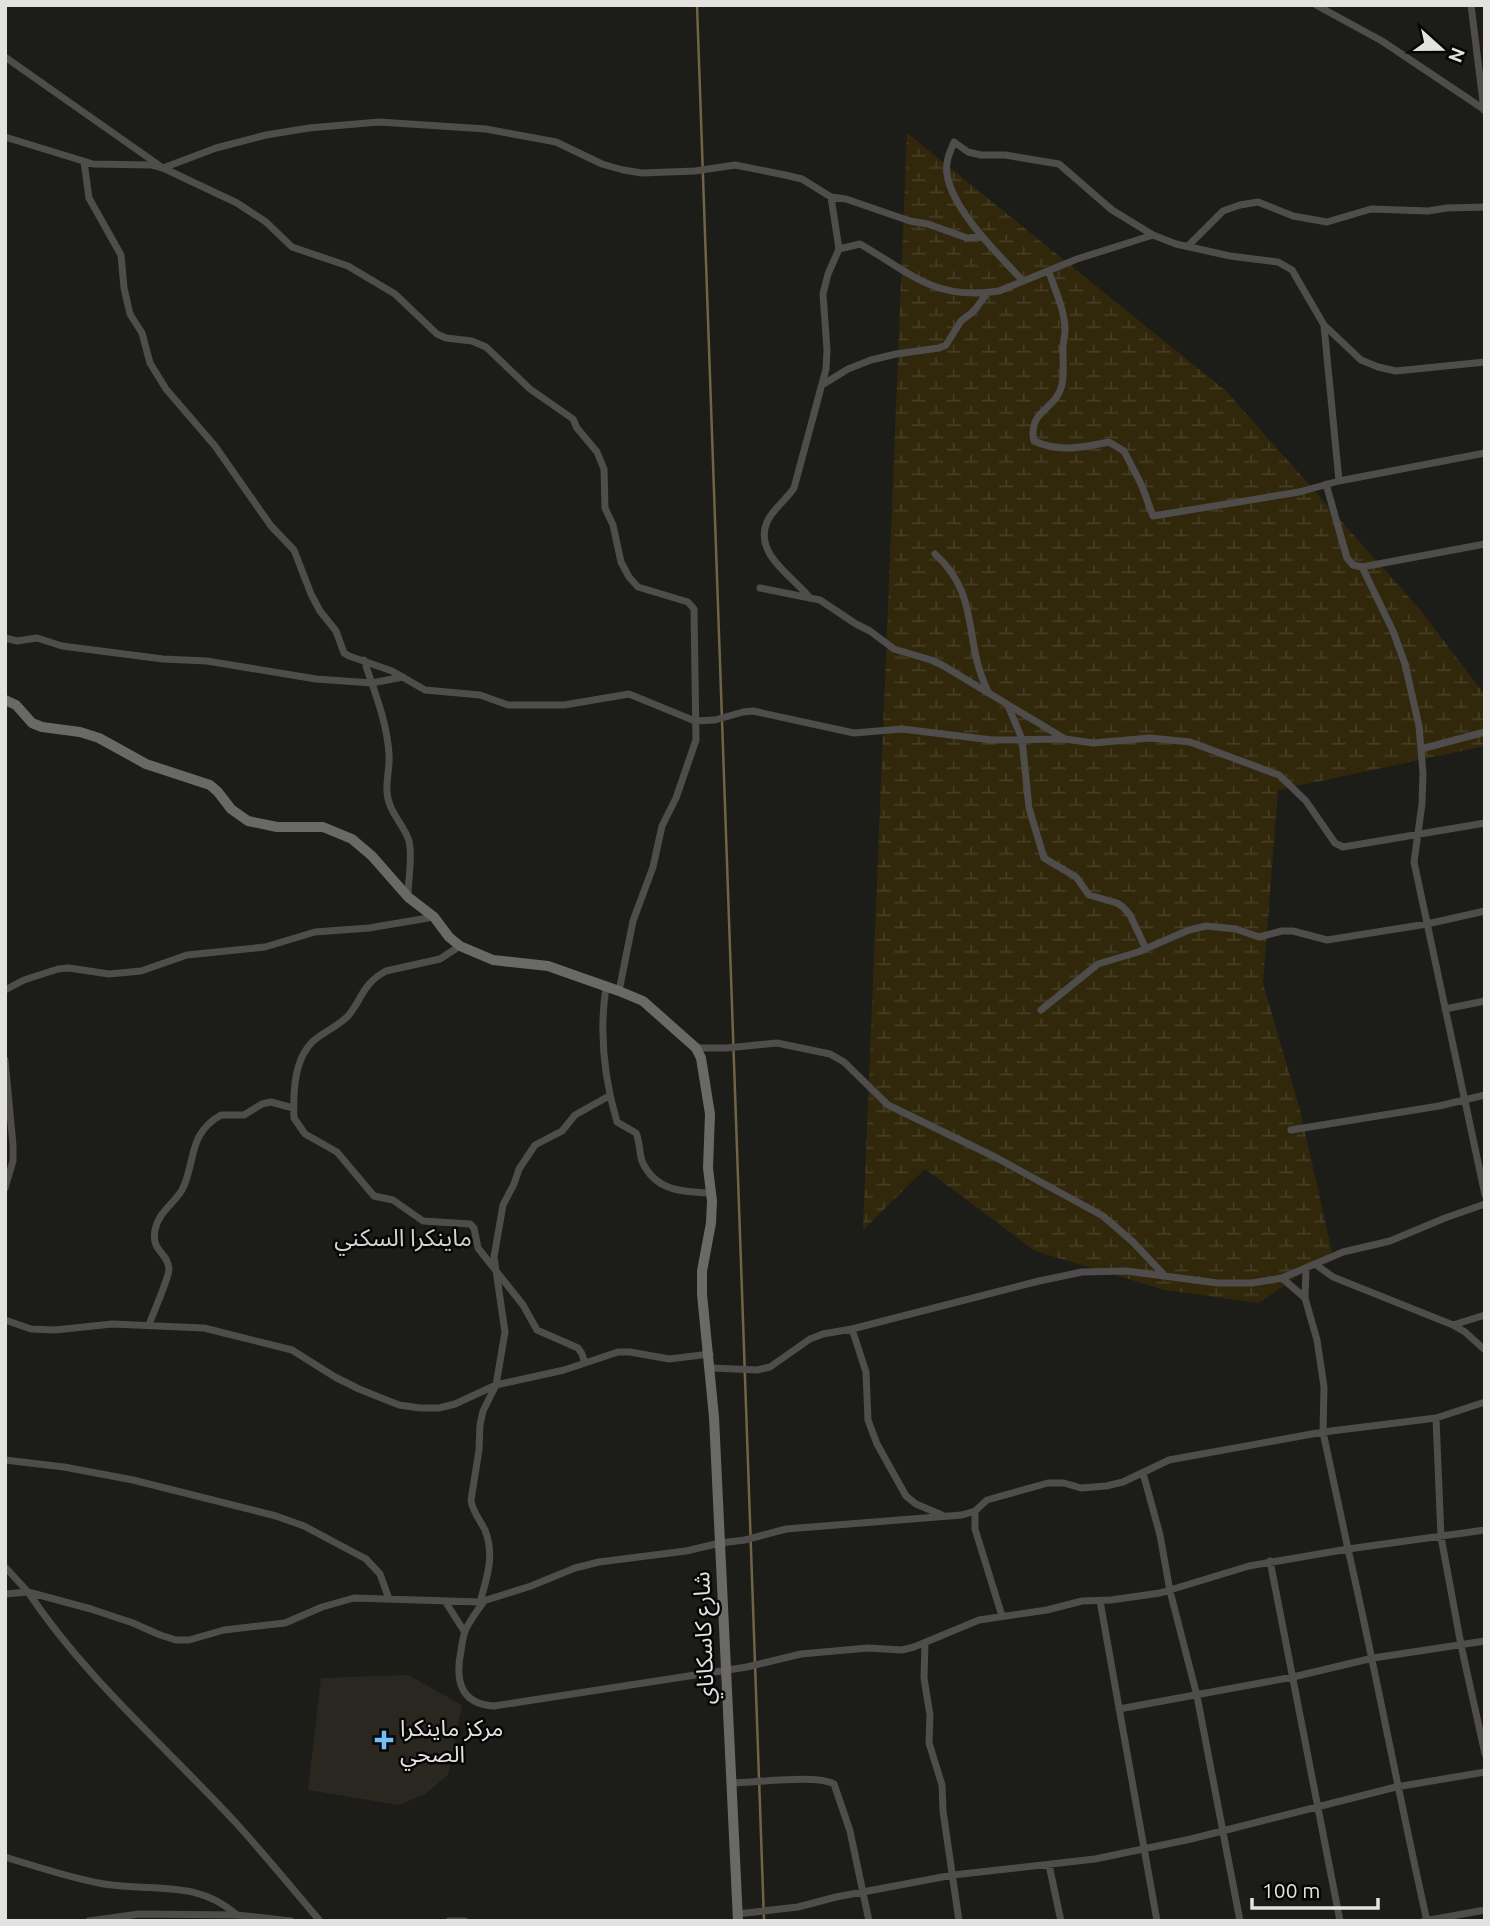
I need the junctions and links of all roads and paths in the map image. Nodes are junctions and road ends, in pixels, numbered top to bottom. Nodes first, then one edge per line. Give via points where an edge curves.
1 (1316, 5) edge
2 (1471, 5) edge
3 (5, 57) edge
4 (1484, 110) edge
5 (5, 137) edge
6 (83, 162) junction
7 (163, 168) junction
8 (831, 197) junction
9 (1485, 208) edge
10 (1153, 235) junction
11 (982, 237) junction
12 (1188, 246) junction
13 (839, 249) junction
14 (1049, 272) junction
15 (1023, 281) junction
16 (988, 293) junction
17 (1324, 325) junction
18 (1485, 362) edge
19 (822, 385) junction
20 (1485, 453) edge
21 (1339, 481) junction
22 (1326, 484) junction
23 (1485, 544) edge
24 (935, 554) dead end
25 (1362, 567) junction
26 (760, 587) dead end
27 (810, 598) junction
28 (5, 638) edge
29 (363, 660) junction
30 (404, 677) junction
31 (372, 683) junction
32 (990, 695) junction
33 (5, 700) edge
34 (1009, 707) junction
35 (695, 721) junction
36 (1485, 732) edge
37 (1022, 739) junction
38 (1065, 739) junction
39 (1421, 749) junction
40 (1485, 823) edge
41 (1416, 833) junction
42 (408, 897) junction
43 (1485, 911) edge
44 (434, 917) junction
45 (1427, 924) junction
46 (460, 946) junction
47 (1146, 948) junction
48 (606, 987) junction
49 (5, 990) edge
50 (620, 990) junction
51 (1485, 1001) edge
52 (1445, 1009) junction
53 (1041, 1010) dead end
54 (696, 1048) junction
55 (5, 1060) edge
56 (1485, 1095) edge
57 (609, 1096) junction
58 (1464, 1099) junction
59 (293, 1108) junction
60 (1291, 1130) dead end
61 (5, 1188) edge
62 (710, 1193) junction
63 (1485, 1195) edge
64 (1485, 1204) edge
65 (1315, 1264) junction
66 (495, 1268) junction
67 (1306, 1269) junction
68 (1165, 1276) junction
69 (1282, 1278) junction
70 (1305, 1298) junction
71 (1485, 1315) edge
72 (5, 1321) edge
73 (149, 1325) junction
74 (1453, 1325) junction
75 (852, 1329) junction
76 (1485, 1350) edge
77 (710, 1354) junction
78 (585, 1363) junction
79 (711, 1368) junction
80 (496, 1385) junction
81 (1485, 1402) edge
82 (1436, 1418) junction
83 (1323, 1432) junction
84 (5, 1460) edge
85 (1143, 1473) junction
86 (975, 1511) junction
87 (962, 1515) junction
88 (945, 1517) junction
89 (975, 1529) junction
90 (1485, 1530) edge
91 (1441, 1537) junction
92 (720, 1543) junction
93 (1348, 1549) junction
94 (1270, 1561) junction
95 (5, 1567) edge
96 (28, 1591) junction
97 (1170, 1591) junction
98 (5, 1594) edge
99 (389, 1599) junction
100 (445, 1601) junction
101 (1100, 1601) junction
102 (482, 1602) junction
103 (1002, 1616) junction
104 (464, 1631) junction
105 (1485, 1641) edge
106 (925, 1643) junction
107 (1461, 1645) junction
108 (1373, 1658) junction
109 (726, 1670) junction
110 (1293, 1677) junction
111 (1197, 1696) junction
112 (1119, 1709) junction
113 (1485, 1754) edge
114 (1485, 1772) edge
115 (730, 1783) junction
116 (1396, 1787) junction
117 (1317, 1807) junction
118 (1224, 1830) junction
119 (1143, 1849) junction
120 (5, 1857) edge
121 (1049, 1865) junction
122 (953, 1875) junction
123 (863, 1893) junction
124 (1485, 1910) edge
125 (237, 1915) junction
126 (738, 1917) edge
127 (89, 1921) edge
128 (291, 1921) edge
129 (320, 1921) edge
130 (449, 1921) edge
131 (465, 1921) edge
132 (869, 1921) edge
133 (959, 1921) edge
134 (1061, 1921) edge
135 (1157, 1921) edge
136 (1240, 1921) edge
137 (1340, 1921) edge
138 (1426, 1921) edge

1 - 4 street via 1382,41
2 - 4 street
3 - 7 street
5 - 6 street
6 - 7 street
6 - 29 street via 89,198 121,256 130,314 157,376 294,550 311,594 344,653
7 - 8 street via 266,135 379,122 486,129 556,142 602,164 642,173 735,165 802,179
7 - 35 street via 237,203 292,247 348,266 395,294 438,334 486,347 530,389 573,419 604,469 605,508 629,577 638,587 688,602 694,609
8 - 11 street via 967,238
8 - 13 street
9 - 12 street via 1371,209 1327,222 1293,216 1258,202 1223,211
10 - 11 street via 1112,210 1059,163 981,155 954,142 947,174 954,194
10 - 12 street
10 - 14 street
11 - 15 street
12 - 17 street via 1278,262 1292,270
13 - 16 street via 860,244 924,283 948,291
13 - 19 street via 823,294 827,350
14 - 15 street
14 - 22 street via 1065,329 1062,387 1035,420 1031,428 1034,441 1072,449 1109,442 1124,451 1153,516 1248,502
15 - 16 street
16 - 19 street via 946,345 871,360
17 - 18 street via 1362,360 1378,367 1396,371
17 - 21 street
19 - 27 street via 794,488 771,515 764,534 765,546 775,561
20 - 21 street
21 - 22 street
22 - 25 street via 1347,558
23 - 25 street
24 - 32 street via 952,570 965,596 979,673
25 - 39 street via 1405,664
26 - 27 street
27 - 32 street via 826,602 894,649 931,660
28 - 31 street via 37,638 68,647
29 - 30 street
29 - 31 street
30 - 31 street
30 - 35 street via 425,690 480,695 521,706 583,704 629,694
31 - 42 street via 389,752 387,794 410,845
32 - 34 street
33 - 42 street via 32,723 99,738 146,764 210,785 230,809 248,821 277,827 323,827 352,839
34 - 37 street
34 - 38 street
35 - 37 street via 753,711 854,733 902,729 965,738
35 - 50 street via 696,740 662,826 633,921
36 - 39 street
37 - 38 street
37 - 47 street via 1029,808 1044,858 1076,877 1089,895 1123,907
38 - 41 street via 1093,743 1180,739 1271,771 1299,794 1339,846
39 - 41 street via 1422,794
40 - 41 street
41 - 45 street via 1414,862
42 - 44 street
43 - 45 street
44 - 46 street
44 - 49 street via 315,932 265,947 187,956 141,971 109,974 58,969
45 - 47 street via 1326,940 1293,931 1259,937 1206,926
45 - 52 street
46 - 48 street via 493,960 548,965
46 - 59 street via 440,959 386,971 369,983 349,1014 304,1052
47 - 53 street via 1098,964
48 - 50 street
48 - 57 street via 602,1046
50 - 54 street via 643,1001
51 - 52 street
52 - 58 street
54 - 62 street, شارع كاسكاناي via 710,1114
54 - 68 street via 777,1043 830,1054 888,1105 1103,1216
55 - 61 street via 13,1145
56 - 58 street
57 - 62 street via 617,1122 636,1133 642,1161 660,1184 671,1190
57 - 66 street via 535,1145 524,1161 503,1205
58 - 60 street
58 - 63 street
59 - 66 street via 293,1118 305,1134 337,1152 374,1196 393,1200 424,1221 470,1224 478,1248
59 - 73 street via 271,1102 244,1115 221,1115 198,1138 184,1186 158,1219 154,1242 169,1267
62 - 77 street, شارع كاسكاناي via 711,1223 702,1271
64 - 65 street
65 - 67 street
65 - 74 street via 1334,1277
66 - 78 street via 537,1330 578,1348
66 - 80 street via 506,1322
67 - 69 street
67 - 70 street
68 - 69 street via 1219,1283
68 - 75 street via 1082,1272
69 - 70 street
70 - 83 street via 1324,1387
71 - 74 street
72 - 73 street via 31,1329
73 - 80 street via 204,1328 292,1350 335,1377 399,1405 439,1408
74 - 76 street
75 - 79 street via 810,1339 770,1367
75 - 88 street via 866,1372 868,1420 877,1444 906,1496
77 - 78 street via 669,1359 618,1352
77 - 79 street, شارع كاسكاناي
78 - 80 street
79 - 92 street, شارع كاسكاناي
80 - 102 street via 483,1411 471,1500 490,1551
81 - 82 street
82 - 83 street
82 - 91 street
83 - 85 street via 1169,1460
83 - 93 street
84 - 99 street via 133,1480 286,1519 366,1559 380,1574
85 - 86 street via 1093,1488 1048,1483 987,1500
85 - 97 street
86 - 87 street
86 - 89 street
87 - 88 street
87 - 89 street
88 - 92 street via 786,1529
89 - 103 street
90 - 91 street
91 - 93 street
91 - 107 street
92 - 102 street via 575,1568
92 - 109 street, شارع كاسكاناي
93 - 94 street
93 - 108 street
94 - 97 street
94 - 110 street
95 - 96 street
96 - 98 street
96 - 99 street via 176,1640 285,1623 354,1598
96 - 129 street via 105,1690 236,1823
97 - 101 street
97 - 111 street
99 - 100 street
100 - 102 street
100 - 104 street
101 - 103 street
101 - 112 street
102 - 104 street
103 - 106 street via 979,1620
104 - 109 street via 458,1677 471,1699 483,1706
105 - 107 street
106 - 109 street via 902,1650 801,1654
106 - 122 street via 929,1743 942,1785
107 - 108 street
107 - 113 street
108 - 110 street
108 - 116 street
109 - 115 street, شارع كاسكاناي
110 - 111 street
110 - 117 street
111 - 112 street
111 - 118 street
112 - 119 street
114 - 116 street
115 - 123 street via 808,1780 834,1784
115 - 126 street, شارع كاسكاناي
116 - 117 street
116 - 138 street
117 - 118 street
117 - 137 street
118 - 119 street
118 - 136 street
119 - 121 street
119 - 135 street
120 - 125 street via 86,1881 188,1890 226,1905
121 - 122 street
121 - 134 street
122 - 123 street
122 - 133 street
123 - 126 street
123 - 132 street
124 - 138 street
125 - 127 street via 139,1913
125 - 128 street
130 - 131 street

